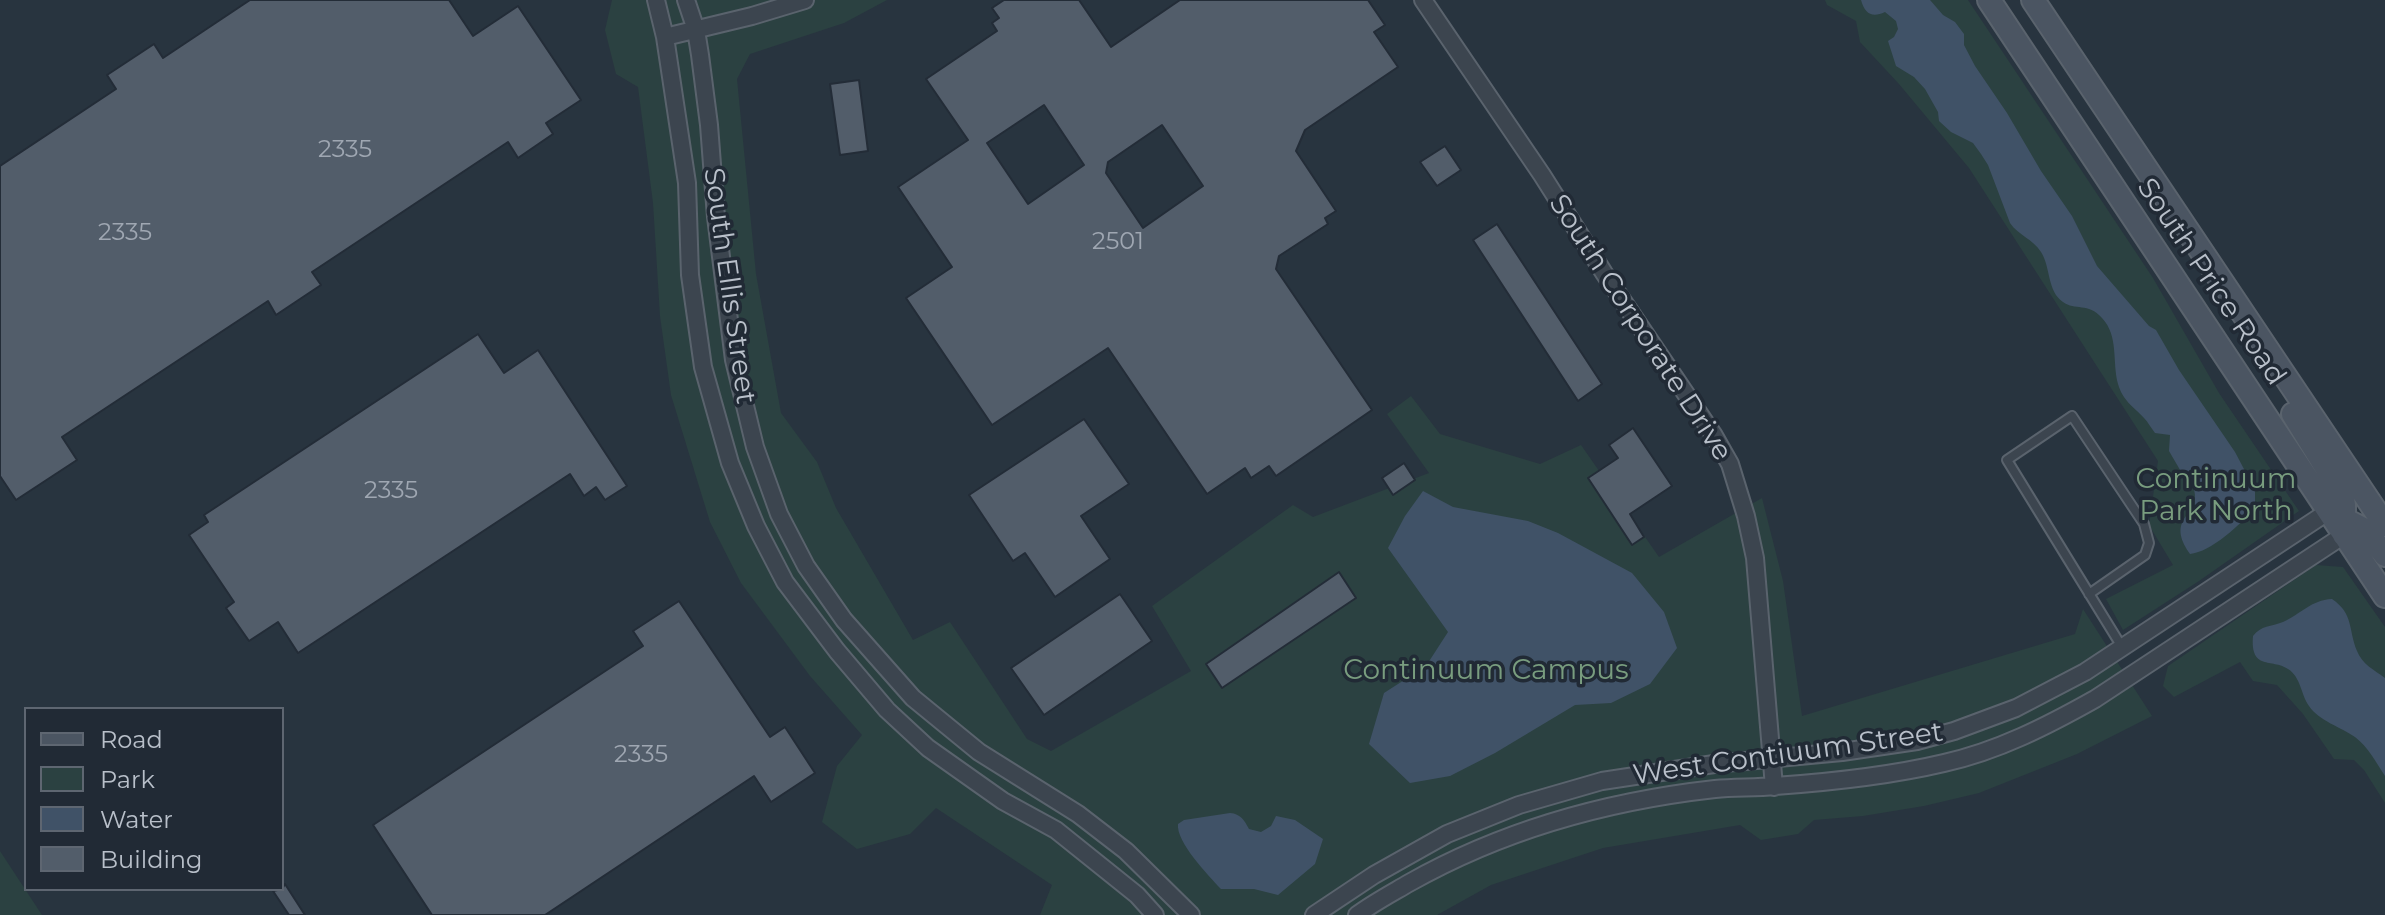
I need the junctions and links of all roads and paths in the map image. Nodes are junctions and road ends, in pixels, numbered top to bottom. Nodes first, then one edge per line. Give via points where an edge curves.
1 (656, 0) edge
2 (686, 0) edge
3 (805, 0) edge
4 (1423, 0) edge
5 (1989, 0) edge
6 (2033, 0) edge
7 (696, 30) junction
8 (665, 37) junction
9 (2252, 326) junction
10 (2339, 522) junction
11 (2385, 525) edge
12 (2385, 555) edge
13 (2089, 594) junction
14 (2385, 596) edge
15 (2122, 647) junction
16 (2138, 671) junction
17 (1773, 758) junction
18 (1774, 787) junction
19 (1155, 915) edge
20 (1191, 915) edge
21 (1314, 915) edge
22 (1357, 915) edge

1 - 8 street, South Ellis Street
2 - 7 street, South Ellis Street
3 - 7 street
4 - 17 street, South Corporate Drive via 1730,464 1755,558
5 - 10 main road, South Price Road
6 - 9 main road, South Price Road
7 - 8 street
7 - 20 street, South Ellis Street via 734,360 755,447 779,514 806,566 844,620 913,698 979,752 1126,851
8 - 19 street, South Ellis Street via 687,183 690,275 703,367 730,463 785,582 887,710 928,748 1003,801 1056,830
9 - 10 main road via 2279,393 2337,484 2344,505
9 - 11 main road, South Price Road
10 - 12 main road via 2365,530
10 - 14 main road, South Price Road
10 - 15 street, West Contiuum Street
10 - 16 street, West Contiuum Street
13 - 13 lane via 2007,460 2072,416 2144,524 2149,543 2145,555
13 - 15 lane
15 - 16 street
15 - 17 street, West Contiuum Street via 2044,695 1954,731 1880,747
16 - 18 street, West Contiuum Street via 2058,720 1982,752 1916,769
17 - 18 street, South Corporate Drive
17 - 21 street, West Contiuum Street via 1602,781 1519,805 1447,834
18 - 22 street, West Contiuum Street via 1658,796 1561,819 1431,871

